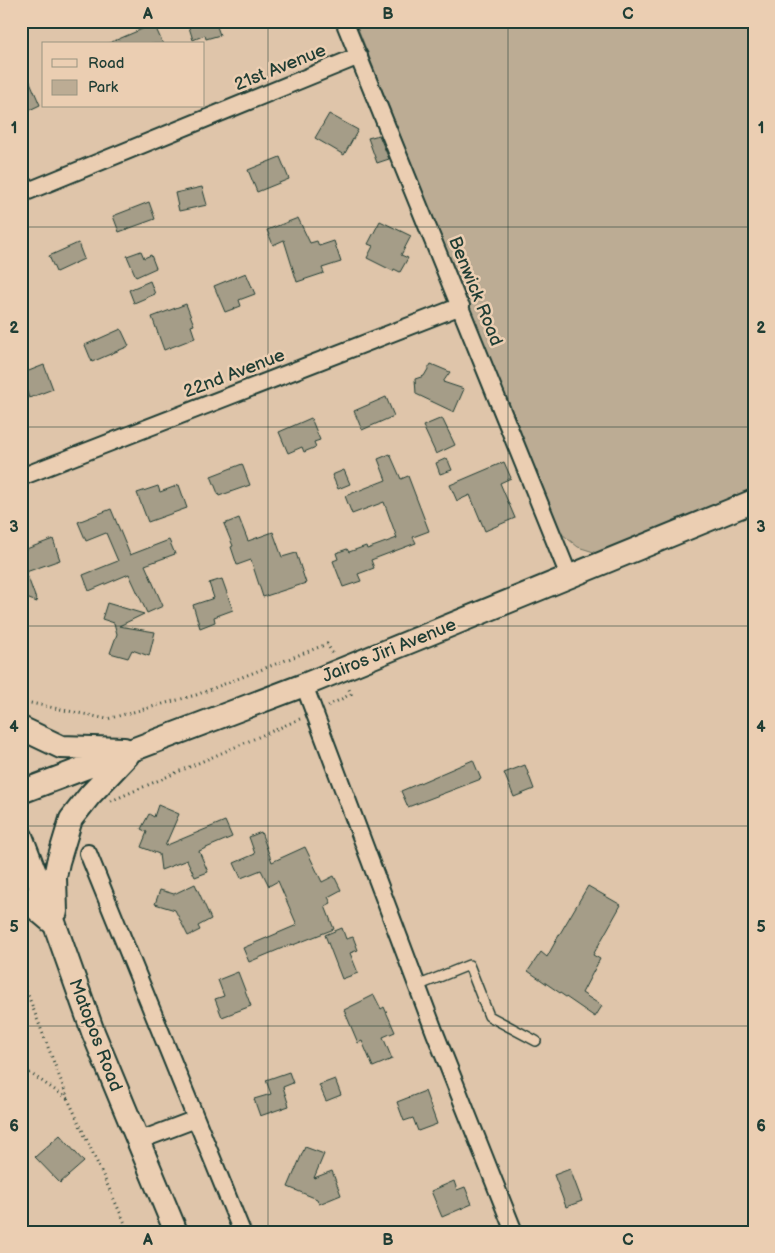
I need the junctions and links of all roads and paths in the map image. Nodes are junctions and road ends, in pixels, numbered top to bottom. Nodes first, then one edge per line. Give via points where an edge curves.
1 (344, 21) edge
2 (359, 56) junction
3 (21, 194) edge
4 (461, 306) junction
5 (21, 477) edge
6 (754, 501) edge
7 (569, 576) junction
8 (340, 669) junction
9 (304, 684) junction
10 (21, 701) edge
11 (314, 713) junction
12 (21, 728) edge
13 (134, 749) junction
14 (21, 792) edge
15 (107, 803) dead end
16 (21, 836) edge
17 (88, 853) dead end
18 (21, 896) edge
19 (55, 925) junction
20 (21, 977) edge
21 (417, 986) junction
22 (536, 1041) dead end
23 (21, 1066) edge
24 (68, 1099) junction
25 (196, 1119) junction
26 (138, 1141) junction
27 (129, 1232) edge
28 (176, 1232) edge
29 (242, 1232) edge
30 (514, 1232) edge

1 - 2 street, Benwick Road
2 - 3 street, 21st Avenue
2 - 4 street, Benwick Road
4 - 5 street, 22nd Avenue
4 - 7 street, Benwick Road
6 - 7 main road, Jairos Jiri Avenue
7 - 8 main road, Jairos Jiri Avenue
8 - 9 main road, Jairos Jiri Avenue
8 - 10 path via 327,644 196,696 107,719
8 - 11 path via 351,694
9 - 11 street
9 - 13 main road, Jairos Jiri Avenue
11 - 15 path
11 - 21 street
12 - 13 main road via 61,747
13 - 14 main road, Jairos Jiri Avenue
13 - 19 main road via 71,819 58,862
16 - 19 main road, Matopos Road
17 - 25 street
18 - 19 main road
19 - 26 main road, Matopos Road via 93,1032
20 - 24 path
21 - 22 lane via 469,965 489,1016
21 - 30 street
23 - 24 path
24 - 27 path
25 - 26 street
25 - 29 street
26 - 28 main road, Matopos Road

